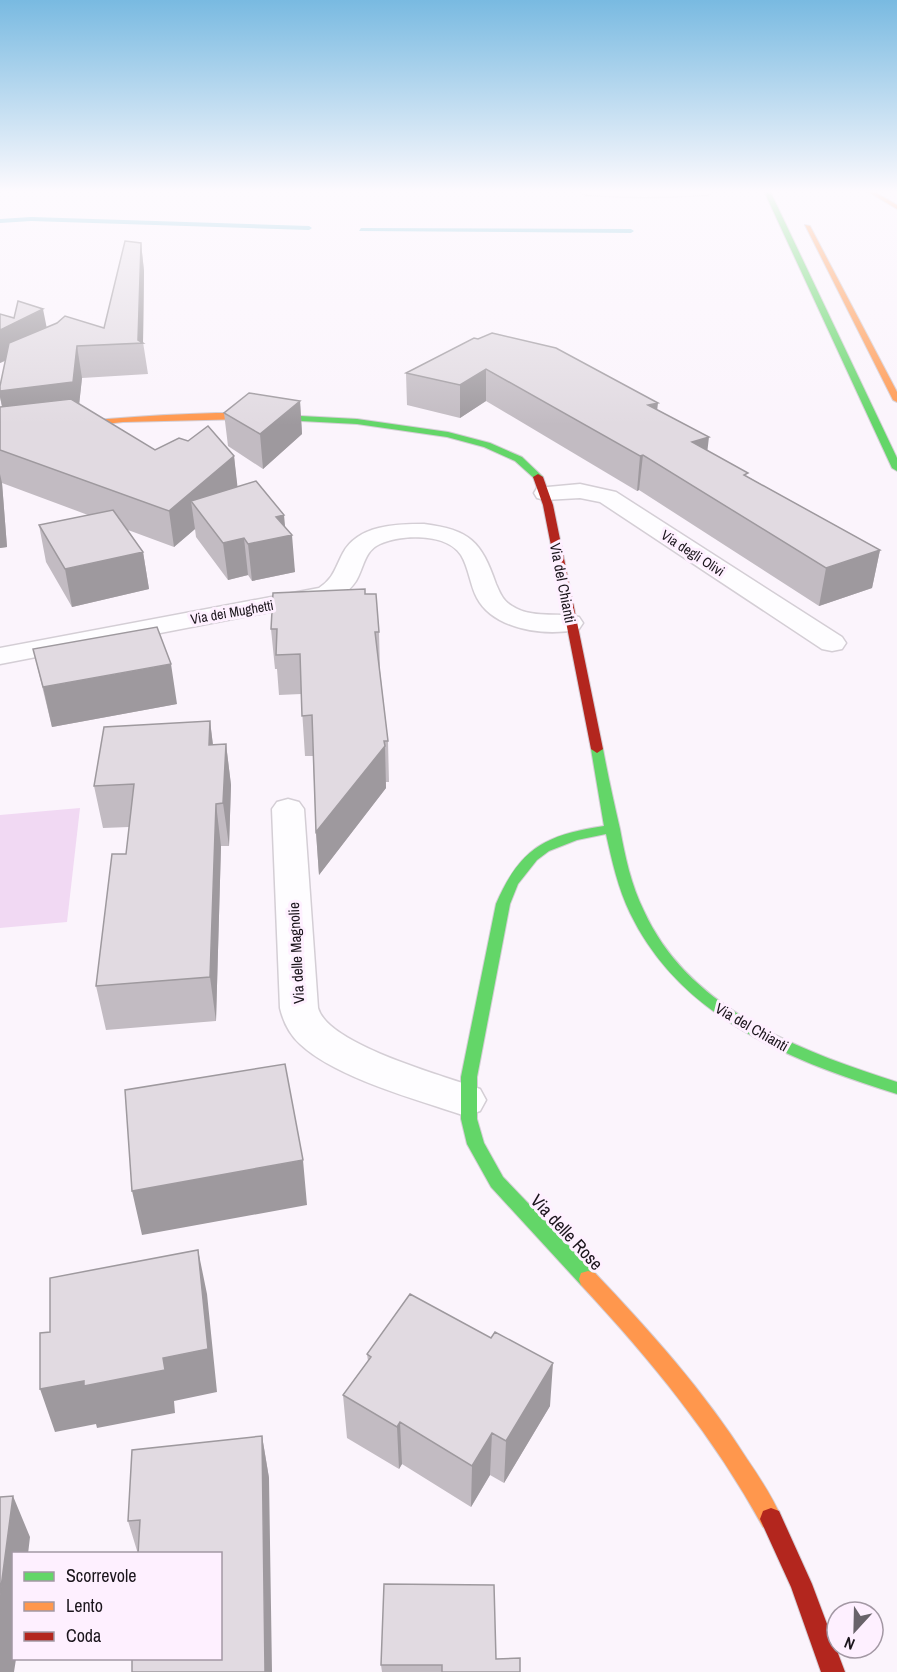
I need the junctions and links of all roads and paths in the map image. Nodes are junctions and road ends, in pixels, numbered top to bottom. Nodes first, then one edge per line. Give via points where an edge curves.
1 (804, 269) edge
2 (829, 269) edge
3 (897, 400) edge
4 (0, 433) edge
5 (897, 468) edge
6 (545, 493) junction
7 (570, 623) junction
8 (832, 643) dead end
9 (0, 656) edge
10 (288, 809) dead end
11 (613, 829) junction
12 (897, 1088) edge
13 (466, 1100) junction
14 (832, 1672) edge

1 - 5 main road
2 - 3 main road
4 - 6 main road, Via del Chianti via 101,419 182,414 380,426 450,436 504,451 528,465
6 - 7 main road, Via del Chianti
6 - 8 street, Via degli Olivi via 586,492 608,497
7 - 9 street, Via dei Mughetti via 528,620 506,613 495,606 467,546 446,536 411,531 390,533 363,543 355,551 344,582 327,594
7 - 11 main road, Via del Chianti
10 - 13 street, Via delle Magnolie via 299,1008 305,1025 322,1041 351,1056
11 - 12 main road, Via del Chianti via 638,914 666,960 695,990 746,1026 793,1051
11 - 13 main road, Via delle Rose via 551,842 522,865 510,884
13 - 14 main road, Via delle Rose via 471,1131 497,1182 669,1368 723,1439 766,1509 785,1549

